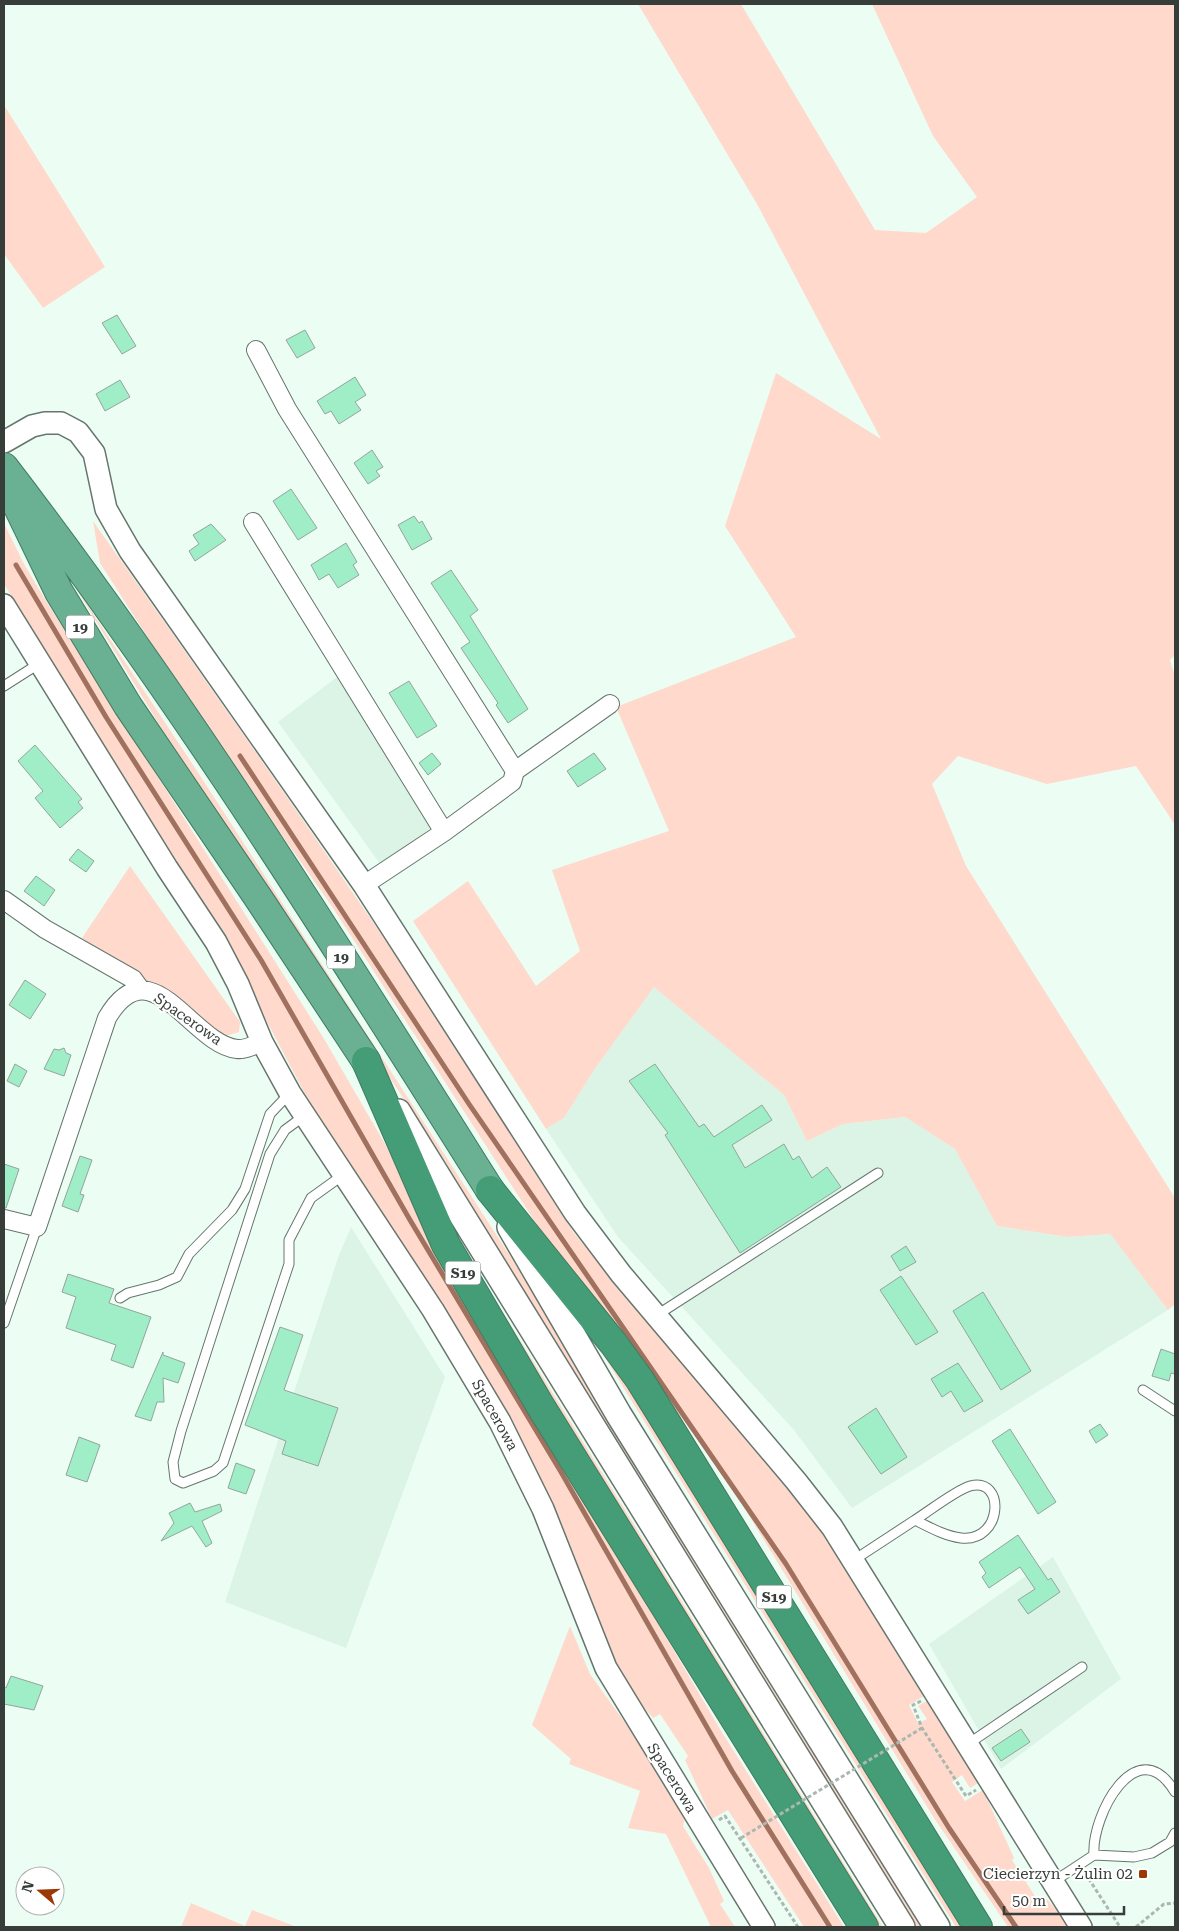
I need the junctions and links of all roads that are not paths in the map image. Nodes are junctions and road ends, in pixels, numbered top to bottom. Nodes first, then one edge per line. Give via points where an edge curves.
1 (256, 350) dead end
2 (4, 442) edge
3 (4, 467) edge
4 (4, 477) edge
5 (253, 522) dead end
6 (4, 605) edge
7 (40, 663) junction
8 (4, 686) edge
9 (610, 704) dead end
10 (515, 771) junction
11 (444, 832) junction
12 (364, 885) junction
13 (4, 900) edge
14 (141, 990) junction
15 (262, 1042) junction
16 (366, 1061) junction
17 (290, 1093) junction
18 (304, 1115) junction
19 (878, 1173) dead end
20 (344, 1174) junction
21 (490, 1190) junction
22 (4, 1219) edge
23 (37, 1227) junction
24 (120, 1298) dead end
25 (657, 1315) junction
26 (4, 1323) edge
27 (1142, 1390) dead end
28 (1175, 1411) edge
29 (915, 1520) junction
30 (854, 1560) junction
31 (1082, 1666) dead end
32 (968, 1744) junction
33 (1175, 1792) edge
34 (1175, 1833) edge
35 (1094, 1855) junction
36 (1053, 1882) junction
37 (960, 1898) junction
38 (861, 1923) edge
39 (764, 1927) edge
40 (902, 1927) edge
41 (937, 1927) edge
42 (978, 1927) edge
43 (989, 1927) edge
44 (1081, 1927) edge

1 - 10 street via 287,409
2 - 12 street via 32,426 50,422 67,426 86,440 94,452 106,509 130,551
3 - 21 highway, 19 via 124,627 191,724
4 - 16 highway, 19 via 59,592 128,706
5 - 11 street
6 - 7 street
7 - 8 lane
7 - 15 street via 212,936 230,967
9 - 10 street
10 - 11 street via 512,782
11 - 12 street
12 - 25 street via 574,1213
13 - 14 street, Spacerowa via 46,929 133,979
14 - 15 street, Spacerowa via 167,1001 225,1046 245,1049
14 - 23 street, Spacerowa via 127,994 114,1005 107,1018
15 - 17 street, Spacerowa
16 - 38 highway, S19 via 446,1245 541,1407
16 - 40 main road
17 - 18 street, Spacerowa
17 - 24 lane via 270,1114 246,1189 232,1210 189,1254 177,1277
18 - 20 street, Spacerowa
18 - 20 lane via 285,1130 270,1154 181,1431 173,1462 175,1479 183,1483 214,1470 222,1463 289,1264 290,1240 311,1198
19 - 25 lane
20 - 39 street, Spacerowa via 434,1310 500,1422 543,1509 606,1668
21 - 37 highway, S19 via 640,1380
21 - 41 main road via 522,1251 580,1344 619,1415
22 - 23 street
23 - 26 lane, Spacerowa
25 - 30 street via 815,1504
27 - 28 lane
29 - 29 lane via 962,1538 976,1537 989,1527 997,1510 992,1492 982,1485 970,1486
29 - 30 lane
30 - 32 street
31 - 32 lane
32 - 36 street
33 - 35 lane via 1163,1777 1146,1770 1135,1771 1121,1781 1109,1798 1093,1842
34 - 35 lane via 1170,1842 1152,1853 1134,1857
35 - 36 lane
36 - 44 street
37 - 42 highway, S19
37 - 43 highway

